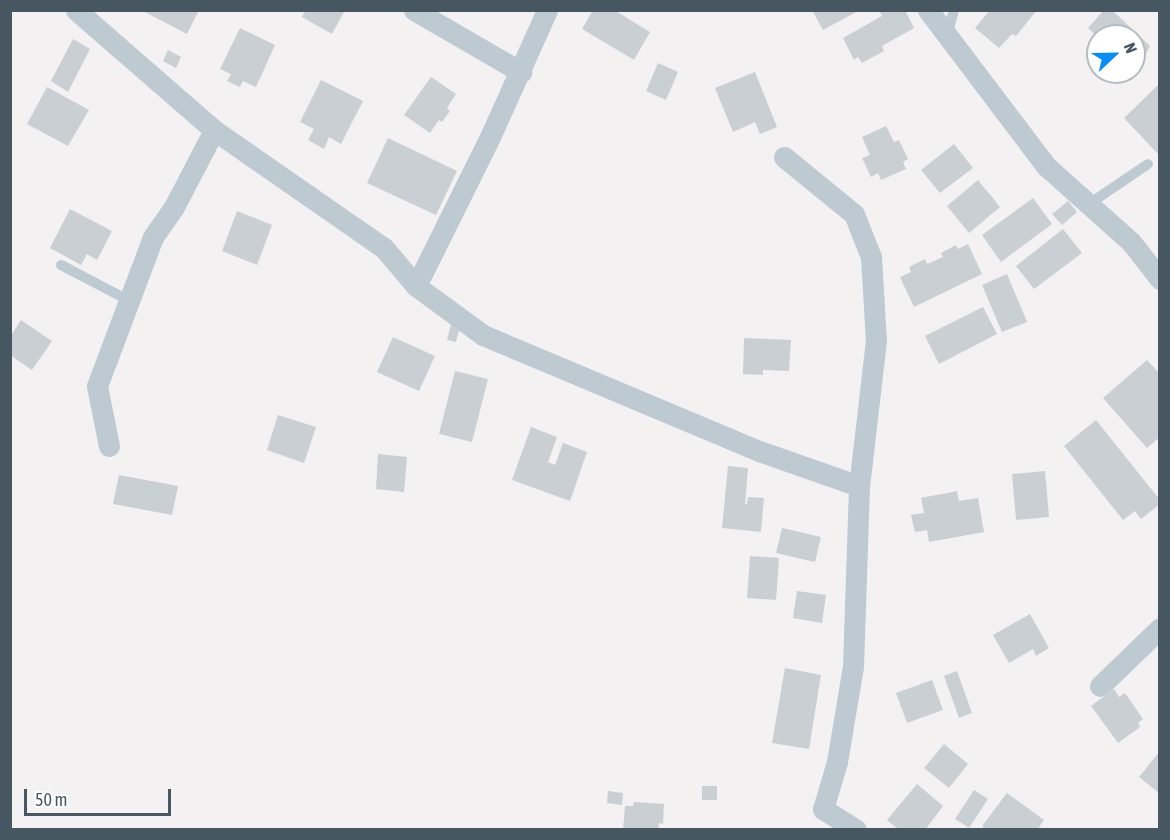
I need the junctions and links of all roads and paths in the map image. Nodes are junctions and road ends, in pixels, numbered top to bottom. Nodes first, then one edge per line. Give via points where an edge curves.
1 (76, 10) edge
2 (414, 10) edge
3 (547, 10) edge
4 (928, 10) edge
5 (954, 10) edge
6 (947, 37) junction
7 (520, 72) junction
8 (214, 130) junction
9 (784, 157) dead end
10 (1148, 164) dead end
11 (1089, 204) junction
12 (61, 265) dead end
13 (1160, 279) edge
14 (416, 286) junction
15 (130, 301) junction
16 (109, 446) dead end
17 (859, 486) junction
18 (1160, 628) edge
19 (1100, 686) dead end
20 (856, 830) edge

1 - 8 street
2 - 7 street
3 - 7 street
4 - 6 street
5 - 6 lane
6 - 11 street via 1046,166
7 - 14 street
8 - 14 street via 384,248
8 - 15 street via 174,207 153,237
9 - 17 street via 854,214 871,257 876,340
10 - 11 lane
11 - 13 street via 1131,242
12 - 15 lane
14 - 17 street via 483,335 759,451
15 - 16 street via 96,386
17 - 20 street via 853,666 837,762 823,809
18 - 19 street

